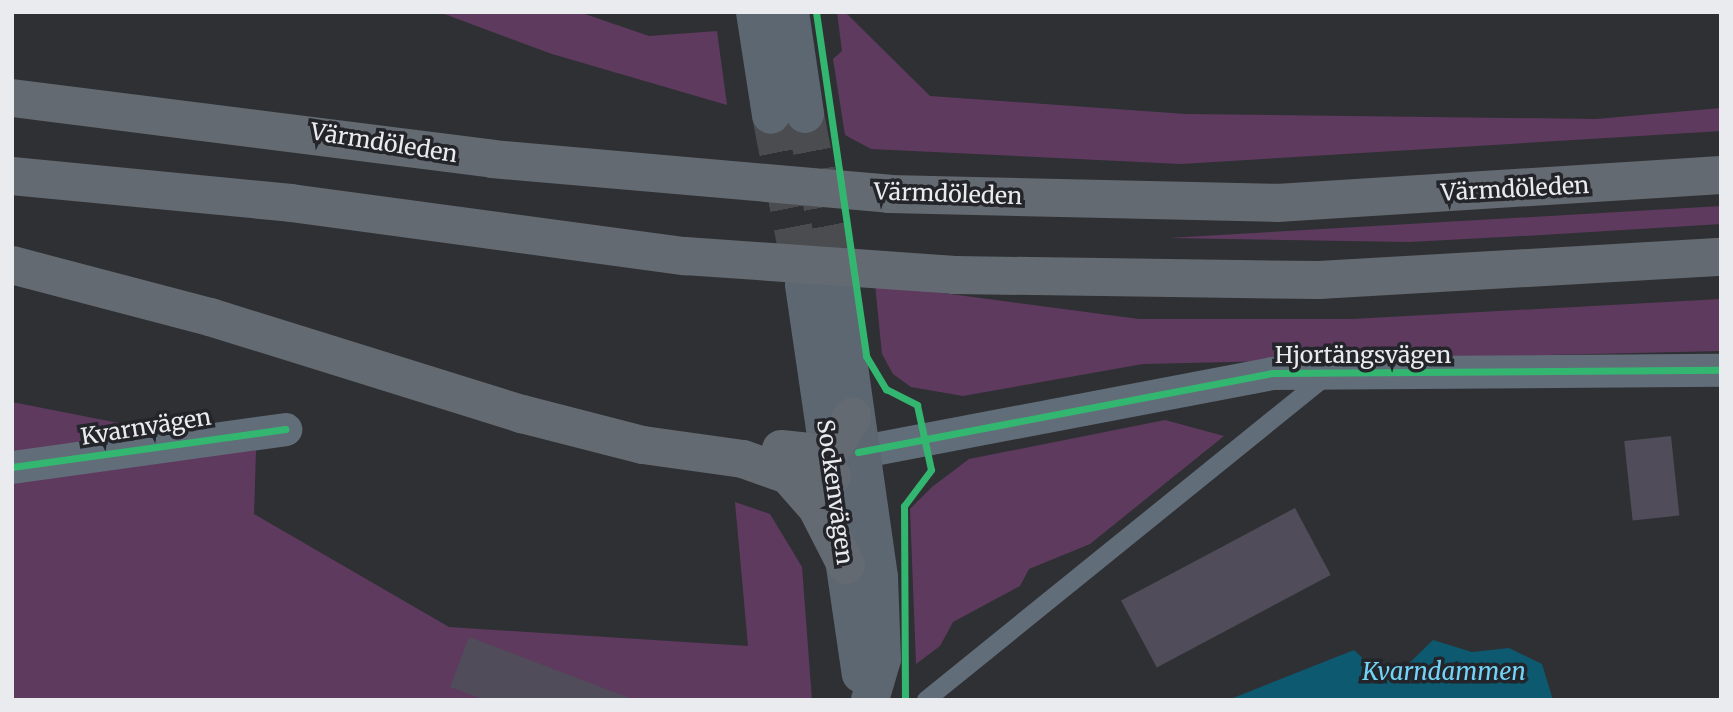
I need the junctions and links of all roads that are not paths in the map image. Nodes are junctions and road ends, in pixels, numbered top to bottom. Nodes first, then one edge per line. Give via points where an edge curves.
1 (755, 12) edge
2 (790, 12) edge
3 (12, 98) edge
4 (1721, 150) edge
5 (1721, 175) edge
6 (12, 176) edge
7 (1540, 189) junction
8 (1721, 257) edge
9 (12, 265) edge
10 (821, 284) tunnel mouth
11 (1721, 370) edge
12 (1331, 371) junction
13 (285, 429) dead end
14 (592, 429) junction
15 (846, 454) junction
16 (12, 467) edge
17 (788, 475) junction
18 (846, 565) junction
19 (865, 700) edge
20 (870, 700) edge
21 (926, 700) edge

1 - 2 street via 788,114
3 - 7 highway, Värmdöleden via 492,159 889,194 1277,203
4 - 7 highway via 1606,159
5 - 7 highway, Värmdöleden
6 - 8 highway via 291,203 685,256 954,275 1319,280
9 - 14 highway via 210,317 461,398
10 - 15 street, Sockenvägen
11 - 12 street, Hjortängsvägen
12 - 15 street, Hjortängsvägen via 1216,379
12 - 21 lane
13 - 16 street, Kvarnvägen
14 - 15 highway
14 - 17 highway via 643,445 743,459
15 - 17 highway
15 - 18 street, Sockenvägen
15 - 20 street, Sockenvägen via 879,577 882,659
17 - 18 highway via 817,508
18 - 19 street, Sockenvägen

